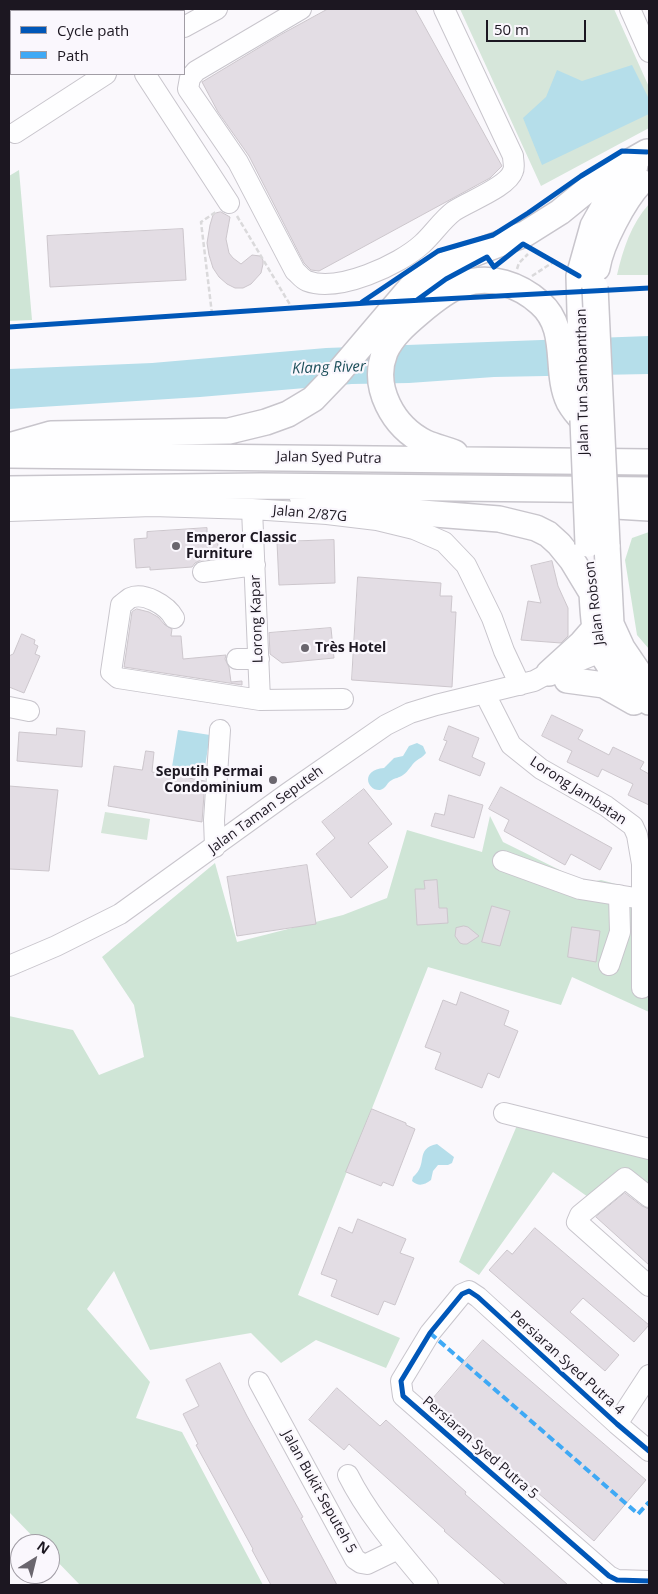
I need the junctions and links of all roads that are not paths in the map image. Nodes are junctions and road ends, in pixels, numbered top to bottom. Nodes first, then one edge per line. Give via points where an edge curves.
1 (444, 9) edge
2 (630, 9) edge
3 (213, 10) edge
4 (290, 12) edge
5 (185, 26) edge
6 (649, 52) edge
7 (104, 75) edge
8 (147, 75) edge
9 (14, 133) dead end
10 (649, 160) edge
11 (229, 203) road end
12 (585, 282) junction
13 (583, 420) junction
14 (9, 446) edge
15 (9, 455) edge
16 (476, 460) junction
17 (649, 462) edge
18 (261, 486) junction
19 (382, 487) junction
20 (9, 489) edge
21 (649, 490) edge
22 (649, 508) edge
23 (252, 509) junction
24 (9, 511) edge
25 (598, 545) junction
26 (255, 565) junction
27 (203, 572) dead end
28 (592, 592) junction
29 (174, 618) dead end
30 (603, 626) junction
31 (608, 657) junction
32 (237, 659) dead end
33 (259, 659) junction
34 (645, 679) edge
35 (542, 680) junction
36 (486, 694) junction
37 (343, 699) dead end
38 (260, 700) junction
39 (649, 702) edge
40 (9, 708) edge
41 (649, 710) edge
42 (30, 711) dead end
43 (220, 730) dead end
44 (215, 847) junction
45 (503, 862) dead end
46 (619, 895) junction
47 (642, 899) junction
48 (609, 964) dead end
49 (9, 966) edge
50 (642, 988) dead end
51 (504, 1112) dead end
52 (649, 1149) edge
53 (649, 1197) edge
54 (649, 1286) edge
55 (469, 1291) joint
56 (649, 1375) edge
57 (259, 1382) dead end
58 (617, 1424) junction
59 (649, 1451) edge
60 (348, 1474) dead end
61 (398, 1549) junction
62 (649, 1581) edge
63 (428, 1585) edge

1 - 4 street via 513,156 514,170 508,180 453,212 422,245 399,261 367,276 319,284 305,280 295,271 238,162 188,88 196,71
2 - 6 street
3 - 5 street
7 - 9 street
8 - 11 street
10 - 12 main road, Jalan Tun Sambanthan via 640,183 610,232 598,264
10 - 14 main road via 603,176 560,212 525,234 444,265 412,286 313,399 288,414 229,431 51,434
12 - 13 main road, Jalan Tun Sambanthan
12 - 25 main road, Jalan Tun Sambanthan, bridge
13 - 16 main road via 569,402 555,323 542,304 523,289 501,282 465,283 453,288 399,330 385,352 380,371 381,390 393,415 409,432 426,443
13 - 25 main road, Jalan Tun Sambanthan, bridge
15 - 16 main road, Jalan Syed Putra
16 - 17 main road, Jalan Syed Putra
18 - 19 main road, Jalan Syed Putra
18 - 20 main road, Jalan Syed Putra
18 - 28 main road via 345,507 499,519 536,528 558,544
19 - 21 main road, Jalan Syed Putra
19 - 22 main road
23 - 24 street, Jalan 2/87G via 152,506
23 - 26 street, Lorong Kapar
23 - 35 street, Jalan 2/87G via 377,520 414,529 444,542 466,565 504,651
25 - 28 main road, Jalan Robson
25 - 30 main road, Jalan Robson
26 - 27 street
26 - 33 street, Lorong Kapar
28 - 30 main road, Jalan Robson
29 - 38 street via 163,605 137,596 128,599 121,606 111,672 114,676
30 - 31 main road, Jalan Robson
30 - 34 main road, Jalan Robson
30 - 35 main road
31 - 34 main road
31 - 35 street, Jalan Taman Seputeh
31 - 39 main road via 628,684
32 - 33 street
33 - 38 street, Lorong Kapar
35 - 36 street, Jalan Taman Seputeh
35 - 41 main road via 604,686
36 - 44 street, Jalan Taman Seputeh via 436,705 386,725
36 - 47 street, Lorong Jambatan via 511,745 541,768 606,806 633,826 642,864
37 - 38 street
40 - 42 street
43 - 44 street
44 - 49 street, Jalan Taman Seputeh via 120,914
45 - 46 street via 580,889
46 - 47 street
46 - 48 street via 620,932
47 - 50 street, Lorong Jambatan
51 - 52 street
53 - 54 street via 625,1178 580,1215 577,1222
55 - 58 street, Persiaran Syed Putra 4
55 - 62 street, Persiaran Syed Putra 5 via 462,1294 430,1333 401,1381 403,1396 609,1576 617,1580
56 - 58 street
57 - 61 street, Jalan Bukit Seputeh 5 via 355,1559 367,1564
58 - 59 street, Persiaran Syed Putra 4
60 - 61 street via 359,1496
61 - 63 street

